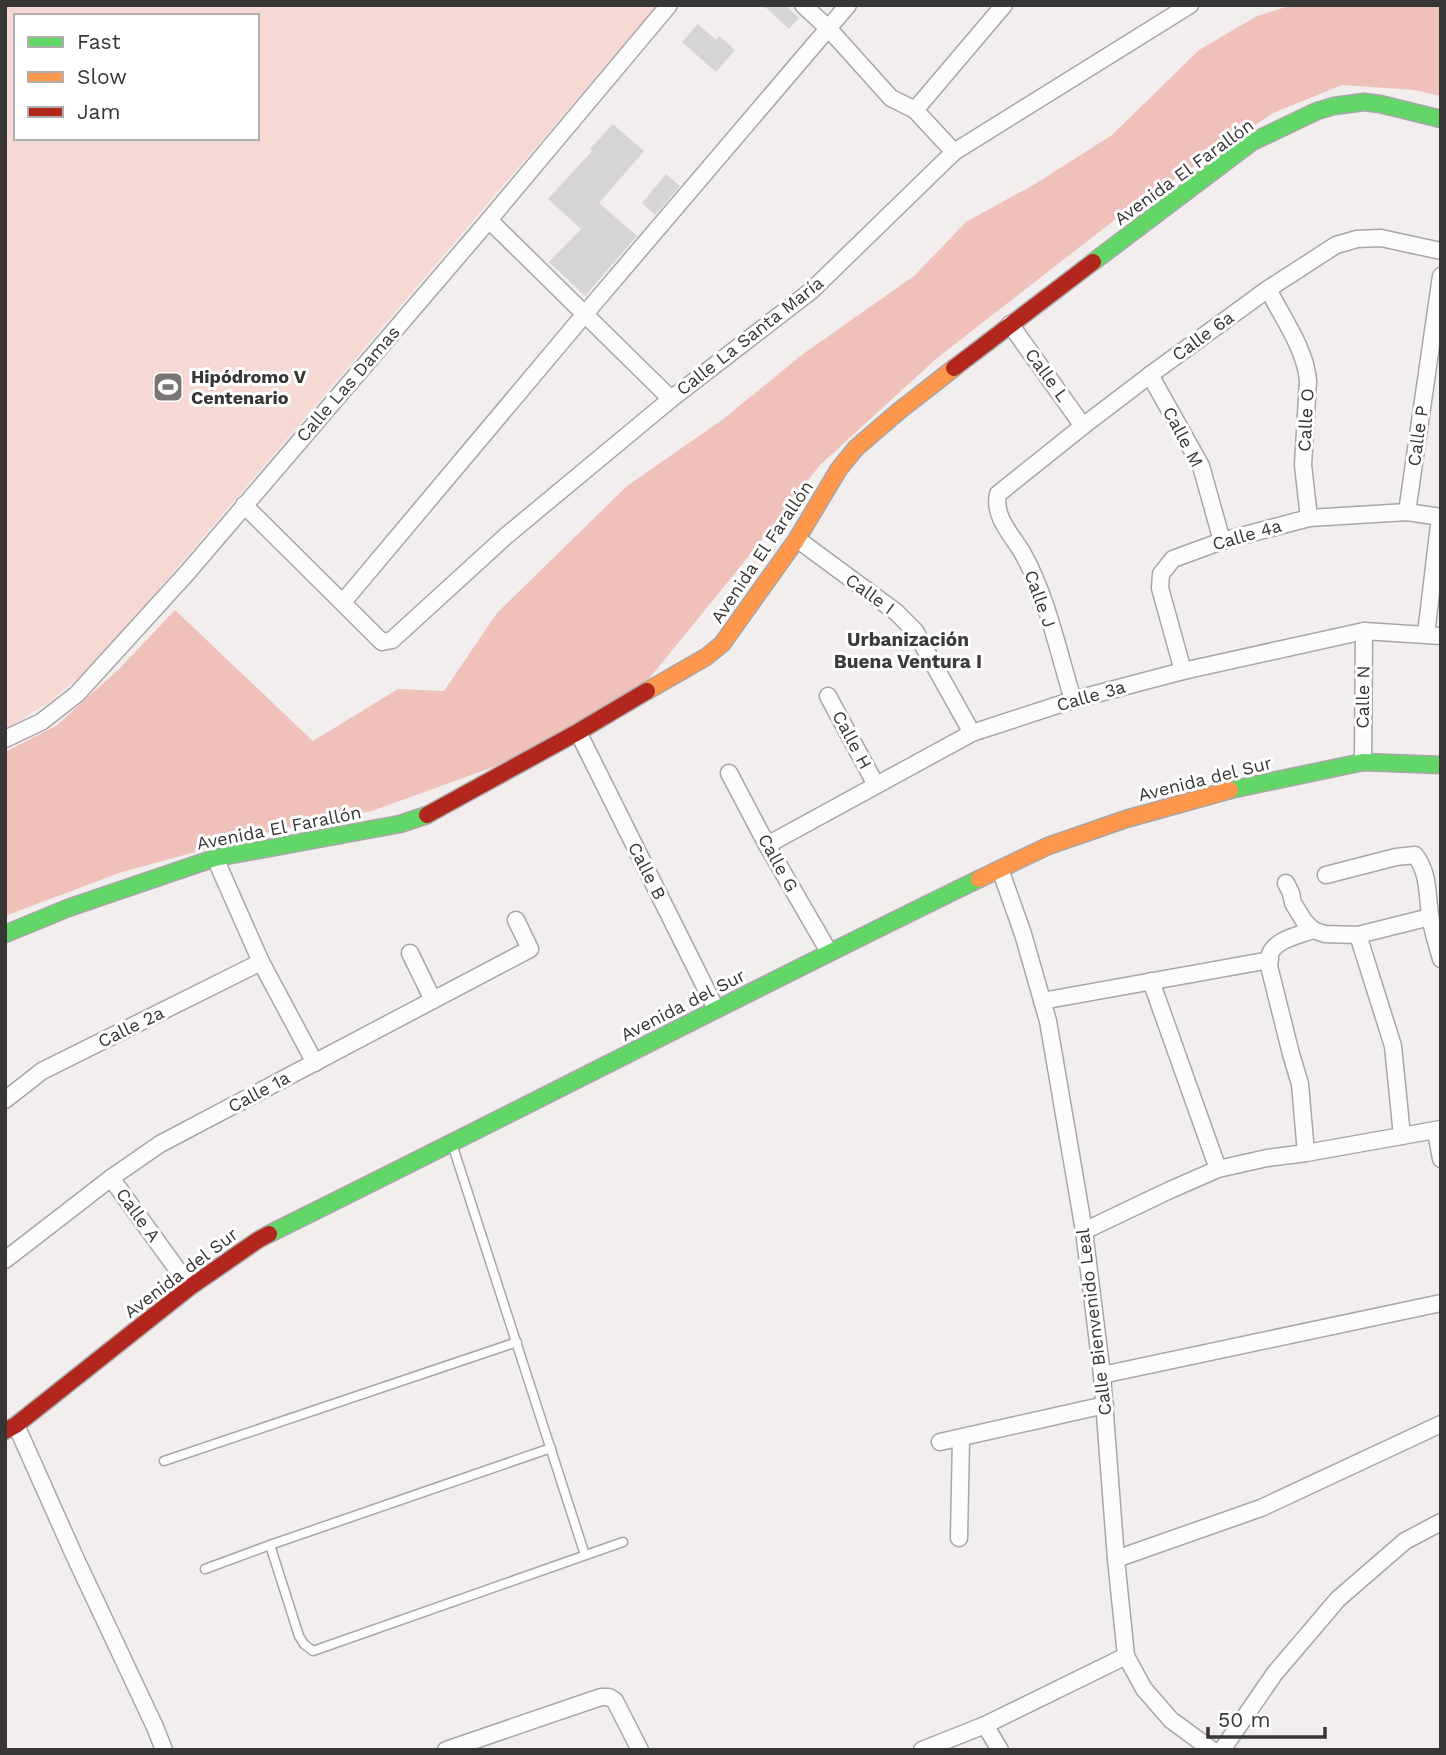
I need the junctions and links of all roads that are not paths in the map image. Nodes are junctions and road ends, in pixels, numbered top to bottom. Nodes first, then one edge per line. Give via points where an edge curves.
1 (669, 5) edge
2 (803, 5) edge
3 (848, 5) edge
4 (1004, 5) edge
5 (1190, 5) edge
6 (1172, 10) edge
7 (828, 28) junction
8 (915, 110) junction
9 (1441, 119) edge
10 (954, 152) junction
11 (489, 220) junction
12 (1441, 251) edge
13 (1441, 276) edge
14 (1268, 289) junction
15 (584, 315) junction
16 (1010, 324) junction
17 (1150, 375) junction
18 (670, 399) junction
19 (1083, 426) junction
20 (996, 504) joint
21 (244, 505) junction
22 (1407, 512) junction
23 (1309, 517) junction
24 (1440, 517) edge
25 (797, 539) junction
26 (1222, 541) junction
27 (343, 602) junction
28 (1364, 631) junction
29 (1433, 635) edge
30 (1183, 671) junction
31 (828, 696) dead end
32 (1073, 700) junction
33 (578, 732) junction
34 (972, 733) junction
35 (5, 739) edge
36 (1363, 762) junction
37 (1441, 765) edge
38 (729, 773) dead end
39 (876, 785) junction
40 (767, 845) junction
41 (215, 858) junction
42 (1000, 869) junction
43 (1326, 874) dead end
44 (1286, 883) dead end
45 (1430, 916) junction
46 (516, 920) dead end
47 (1313, 930) junction
48 (5, 934) edge
49 (1358, 935) junction
50 (829, 952) junction
51 (410, 953) dead end
52 (1441, 959) edge
53 (1270, 960) junction
54 (261, 962) junction
55 (1151, 981) junction
56 (433, 1000) junction
57 (1042, 1001) junction
58 (716, 1009) junction
59 (315, 1063) junction
60 (5, 1100) edge
61 (1438, 1130) edge
62 (1402, 1136) junction
63 (452, 1144) junction
64 (1306, 1153) junction
65 (1441, 1159) edge
66 (1218, 1169) junction
67 (111, 1178) junction
68 (1084, 1231) junction
69 (5, 1260) edge
70 (190, 1287) junction
71 (1441, 1303) edge
72 (517, 1342) junction
73 (1102, 1375) junction
74 (1105, 1405) junction
75 (1441, 1424) edge
76 (11, 1428) edge
77 (961, 1438) junction
78 (940, 1442) dead end
79 (551, 1448) junction
80 (164, 1461) dead end
81 (1441, 1522) edge
82 (959, 1538) dead end
83 (623, 1542) dead end
84 (270, 1545) junction
85 (585, 1555) junction
86 (1116, 1559) junction
87 (205, 1569) dead end
88 (1126, 1656) junction
89 (985, 1725) junction
90 (474, 1745) edge
91 (164, 1750) edge
92 (446, 1750) edge
93 (640, 1750) edge
94 (922, 1750) edge
95 (1000, 1750) edge
96 (1212, 1750) edge
97 (1222, 1750) edge

1 - 11 street, Calle Las Damas
2 - 7 street
3 - 7 street
4 - 8 street
5 - 6 street, Calle La Santa María
6 - 10 street, Calle La Santa María
7 - 8 street via 891,98
7 - 15 street
8 - 10 street
9 - 16 street, Avenida El Farallón via 1364,102 1317,111 1270,133
10 - 18 street, Calle La Santa María via 811,291
11 - 15 street
11 - 21 street, Calle Las Damas
12 - 14 street, Calle 6a via 1381,238 1357,239 1336,245
13 - 22 street, Calle P
14 - 17 street, Calle 6a
14 - 23 street, Calle O via 1307,368 1303,465
15 - 18 street
15 - 27 street
16 - 19 street, Calle L
16 - 25 street, Avenida El Farallón via 856,448
17 - 19 street, Calle 6a
17 - 26 street, Calle M via 1201,466
18 - 27 street, Calle La Santa María via 506,536 392,640 382,642
19 - 20 street, Calle 6a via 998,494
20 - 32 street, Calle J via 1034,578
21 - 27 street
21 - 35 street, Calle Las Damas via 77,694 41,722
22 - 23 street, Calle 4a
22 - 24 street, Calle 4a
23 - 26 street, Calle 4a
24 - 29 street
25 - 33 street, Avenida El Farallón via 722,644
25 - 34 street, Calle I via 915,631
26 - 30 street, Calle 4a via 1173,559 1161,574 1160,588
28 - 29 street, Calle 3a
28 - 30 street, Calle 3a
28 - 36 street, Calle N
30 - 32 street, Calle 3a
31 - 39 street, Calle H
32 - 34 street, Calle 3a
33 - 41 street, Avenida El Farallón via 422,818
33 - 58 street, Calle B
34 - 39 street, Calle 3a
36 - 37 street, Avenida del Sur
36 - 42 street, Avenida del Sur via 1241,787 1126,819 1048,846
38 - 40 street, Calle G
39 - 40 street, Calle 3a
40 - 50 street, Calle G
41 - 48 street, Avenida El Farallón
41 - 54 street
42 - 50 street, Avenida del Sur
42 - 57 street, Calle Bienvenido Leal
43 - 45 street via 1415,855 1426,877
44 - 47 street via 1293,903
45 - 49 street
45 - 52 street
46 - 56 street, Calle 1a via 530,949
47 - 49 street
47 - 53 street via 1277,945
49 - 62 street via 1393,1046
50 - 58 street, Avenida del Sur
51 - 56 street
53 - 55 street
53 - 64 street via 1300,1084
54 - 59 street
54 - 60 street, Calle 2a via 42,1071
55 - 57 street
55 - 66 street
56 - 59 street, Calle 1a
57 - 68 street, Calle Bienvenido Leal
58 - 63 street, Avenida del Sur
59 - 67 street, Calle 1a via 160,1144
61 - 62 street
61 - 65 street
62 - 64 street
63 - 70 street, Avenida del Sur via 258,1240
63 - 72 lane
64 - 66 street
66 - 68 street
67 - 69 street, Calle 1a
67 - 70 street, Calle A
68 - 73 street, Calle Bienvenido Leal
70 - 76 street, Avenida del Sur
71 - 73 street
72 - 79 lane
72 - 80 lane
73 - 74 street, Calle Bienvenido Leal
74 - 77 street
74 - 86 street, Calle Bienvenido Leal
75 - 86 street via 1261,1508
76 - 91 street
77 - 78 street
77 - 82 street
79 - 84 lane
79 - 85 lane
81 - 97 street via 1405,1541 1338,1599 1275,1673
83 - 85 lane
84 - 85 lane via 299,1636 313,1651
84 - 87 lane
86 - 88 street, Calle Bienvenido Leal
88 - 89 street
88 - 96 street, Calle Bienvenido Leal via 1144,1689 1171,1720
89 - 94 street
89 - 95 street
90 - 92 street
90 - 93 street via 609,1697

